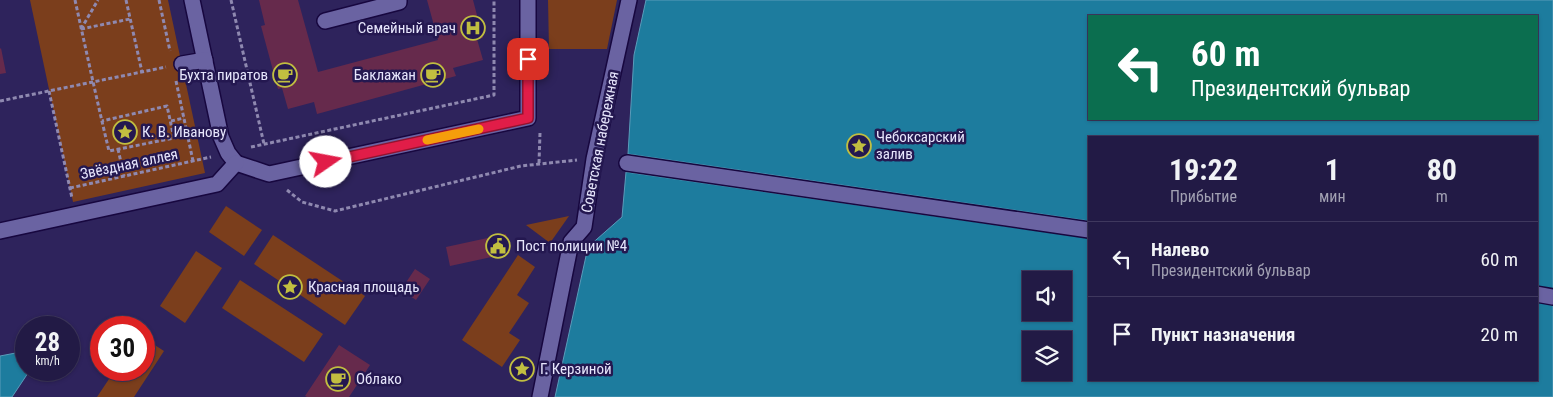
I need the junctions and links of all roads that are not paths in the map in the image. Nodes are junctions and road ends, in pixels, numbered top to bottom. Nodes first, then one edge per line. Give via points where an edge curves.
1 (192, 0) edge
2 (399, 0) edge
3 (528, 0) edge
4 (629, 0) edge
5 (325, 21) dead end
6 (205, 60) junction
7 (182, 64) road end
8 (236, 163) junction
9 (627, 164) dead end
10 (1088, 230) edge
11 (0, 231) edge
12 (1538, 294) edge
13 (1553, 297) edge
14 (540, 397) edge

1 - 6 street
2 - 5 street
3 - 8 street via 528,118 269,174
4 - 14 street, Советская набережная via 594,159 584,227 571,242
6 - 7 street
6 - 8 street via 221,137
8 - 11 street via 217,184
9 - 10 street
12 - 13 street

